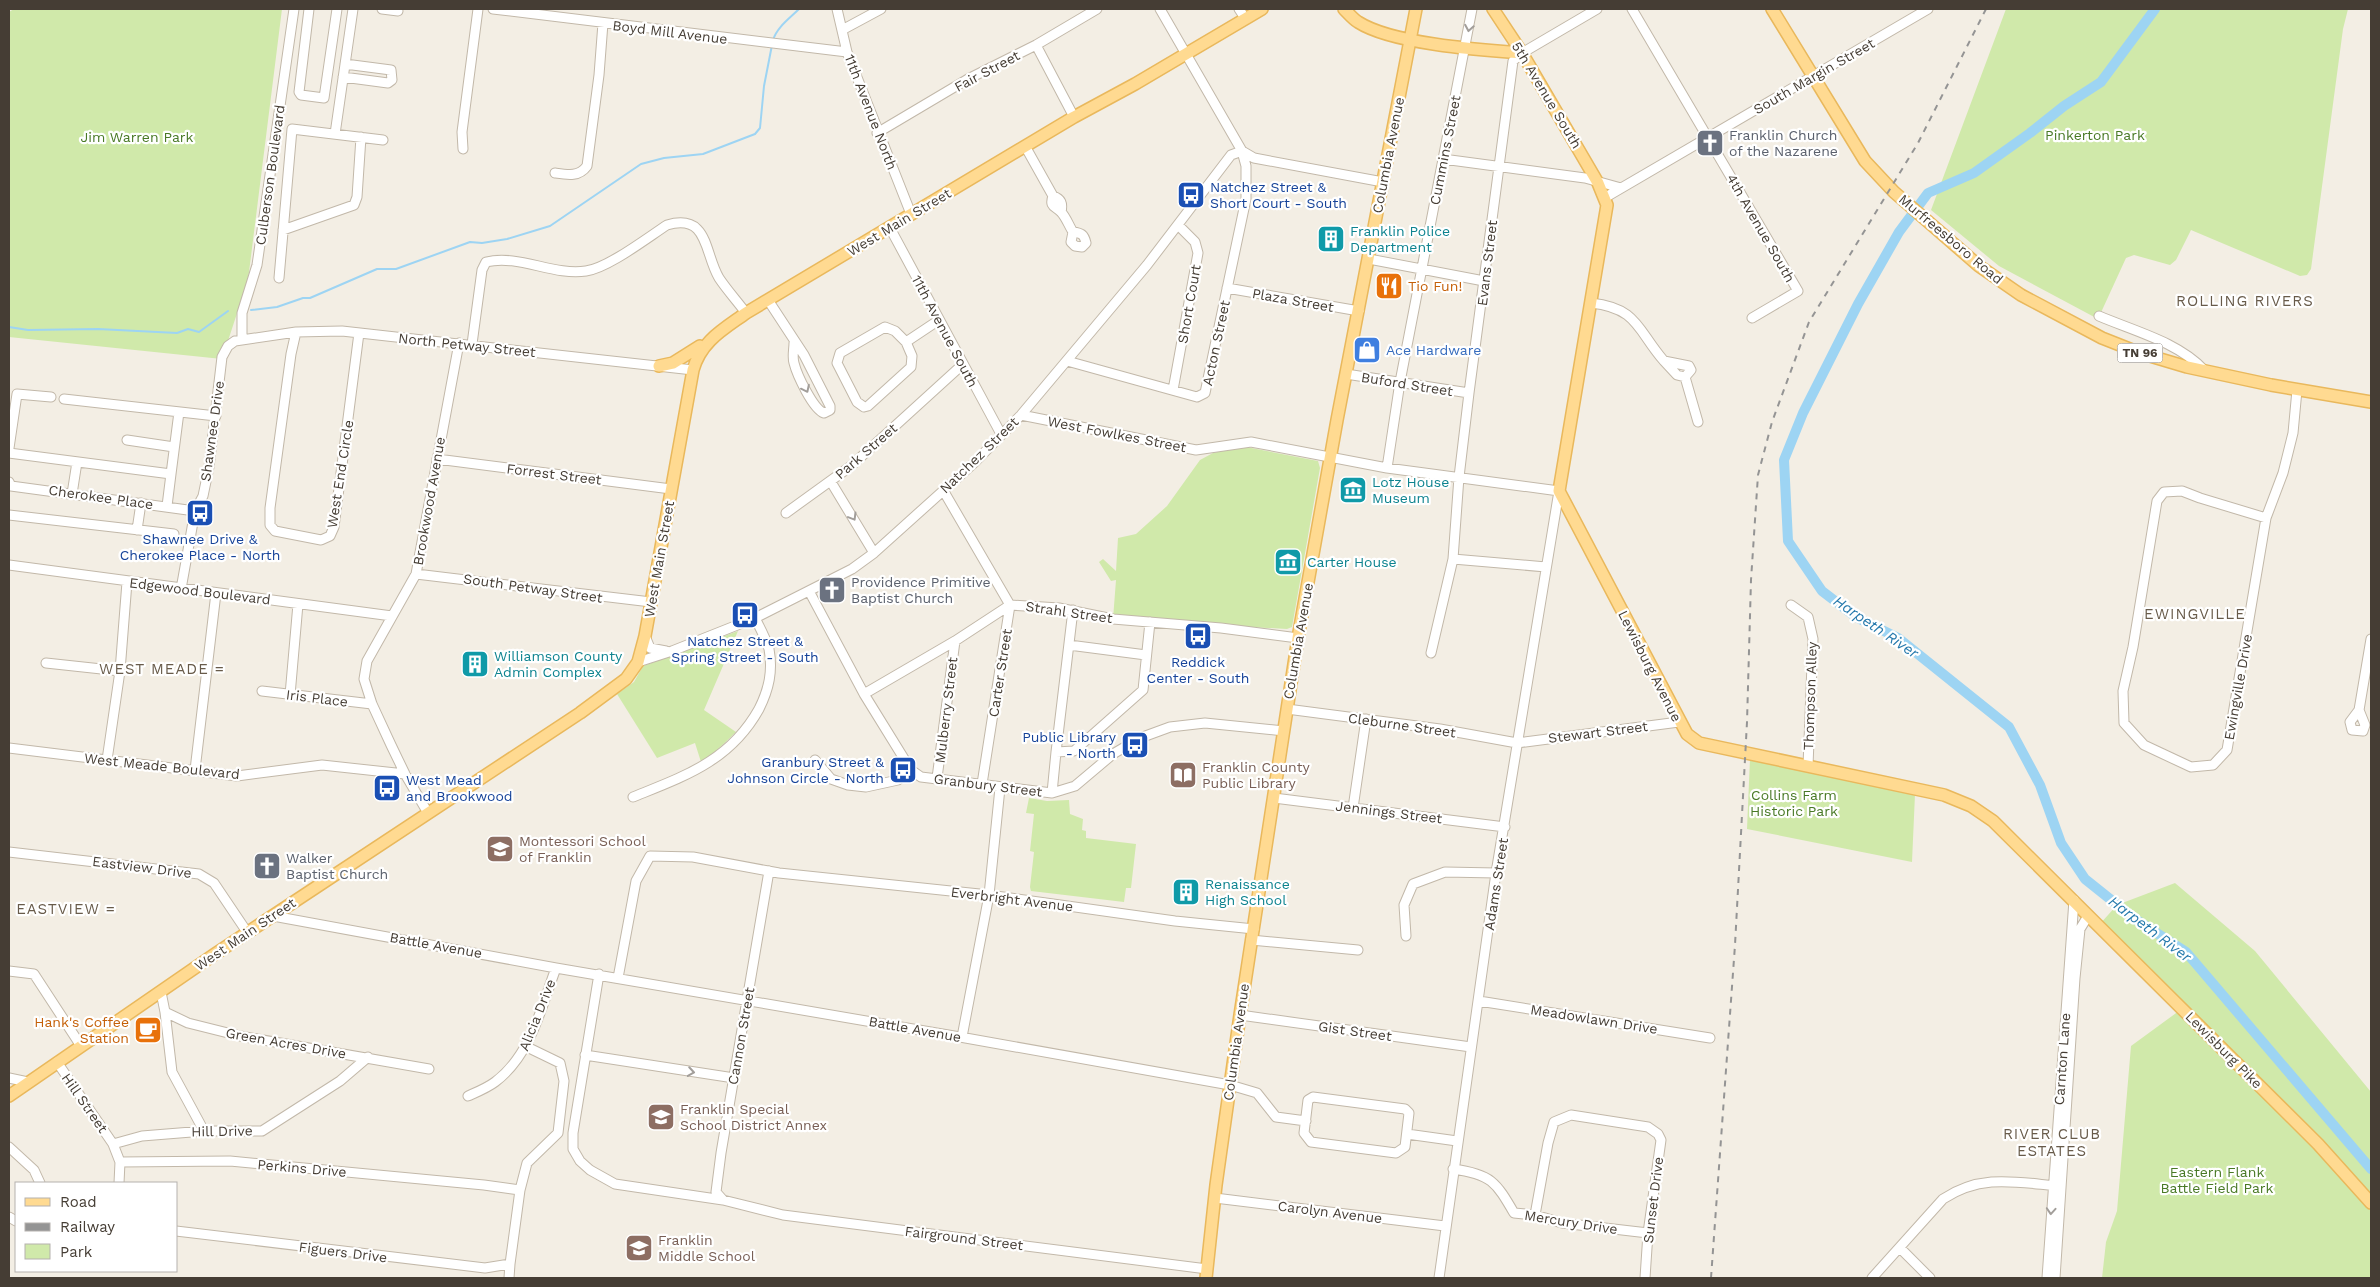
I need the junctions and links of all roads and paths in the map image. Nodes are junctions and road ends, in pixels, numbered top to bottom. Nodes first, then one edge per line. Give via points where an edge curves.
1 (294, 9) edge
2 (309, 9) edge
3 (337, 9) edge
4 (353, 9) edge
5 (382, 9) edge
6 (478, 9) edge
7 (493, 9) edge
8 (837, 9) edge
9 (881, 9) edge
10 (1097, 9) edge
11 (1160, 9) edge
12 (1262, 9) edge
13 (1344, 9) edge
14 (1416, 9) edge
15 (1472, 9) edge
16 (1493, 9) edge
17 (1597, 9) edge
18 (1632, 9) edge
19 (1772, 9) edge
20 (1928, 9) edge
21 (398, 11) dead end
22 (1913, 13) edge
23 (1242, 14) edge
24 (603, 23) junction
25 (842, 30) junction
26 (1410, 39) junction
27 (1036, 45) junction
28 (1465, 48) junction
29 (847, 52) junction
30 (1187, 53) junction
31 (1522, 53) junction
32 (345, 64) junction
33 (1813, 76) junction
34 (343, 77) junction
35 (1074, 117) junction
36 (877, 133) junction
37 (335, 134) junction
38 (361, 137) junction
39 (1708, 137) junction
40 (383, 140) dead end
41 (1025, 146) junction
42 (463, 149) dead end
43 (1242, 151) junction
44 (1443, 159) junction
45 (1499, 167) junction
46 (556, 174) dead end
47 (1383, 182) junction
48 (1598, 183) junction
49 (1621, 188) junction
50 (1606, 197) junction
51 (911, 214) junction
52 (1178, 225) junction
53 (890, 228) junction
54 (283, 230) junction
55 (1073, 232) dead end
56 (1369, 258) junction
57 (1422, 270) junction
58 (279, 278) dead end
59 (1484, 281) junction
60 (1227, 288) junction
61 (768, 300) junction
62 (1591, 303) junction
63 (1359, 312) junction
64 (746, 313) junction
65 (2099, 316) dead end
66 (1752, 318) dead end
67 (939, 320) junction
68 (296, 332) junction
69 (359, 334) junction
70 (242, 339) junction
71 (708, 341) junction
72 (906, 342) junction
73 (458, 343) junction
74 (794, 343) junction
75 (472, 344) junction
76 (1067, 361) junction
77 (962, 365) junction
78 (659, 366) junction
79 (693, 370) junction
80 (2204, 370) junction
81 (1346, 374) junction
82 (1400, 382) junction
83 (1173, 390) junction
84 (2296, 390) junction
85 (1469, 393) junction
86 (51, 397) dead end
87 (64, 398) dead end
88 (2371, 402) edge
89 (179, 412) junction
90 (1022, 415) junction
91 (216, 416) junction
92 (11, 420) edge
93 (1698, 422) dead end
94 (1001, 434) junction
95 (127, 440) dead end
96 (174, 447) junction
97 (9, 448) edge
98 (9, 453) edge
99 (1331, 458) junction
100 (436, 459) junction
101 (77, 462) junction
102 (1387, 468) junction
103 (171, 474) junction
104 (1459, 477) junction
105 (9, 482) edge
106 (832, 482) junction
107 (671, 490) junction
108 (943, 490) junction
109 (1560, 491) junction
110 (72, 494) junction
111 (141, 503) junction
112 (167, 506) junction
113 (195, 510) junction
114 (786, 513) dead end
115 (9, 515) edge
116 (2266, 518) junction
117 (137, 530) junction
118 (174, 534) dead end
119 (874, 553) junction
120 (1453, 559) junction
121 (9, 566) edge
122 (1546, 567) junction
123 (416, 574) junction
124 (127, 582) junction
125 (181, 589) junction
126 (809, 591) junction
127 (216, 593) junction
128 (651, 602) junction
129 (298, 604) junction
130 (1010, 605) junction
131 (1791, 605) dead end
132 (1073, 610) junction
133 (392, 616) junction
134 (755, 618) junction
135 (1150, 622) junction
136 (645, 636) junction
137 (1298, 638) junction
138 (2371, 639) edge
139 (955, 641) junction
140 (1069, 645) junction
141 (672, 651) junction
142 (1430, 653) dead end
143 (1146, 655) junction
144 (638, 662) junction
145 (46, 663) dead end
146 (120, 671) junction
147 (262, 691) dead end
148 (864, 694) junction
149 (290, 695) junction
150 (372, 704) junction
151 (1287, 710) junction
152 (2359, 710) dead end
153 (1366, 719) junction
154 (1678, 722) junction
155 (1284, 731) junction
156 (1517, 743) junction
157 (9, 748) edge
158 (1056, 752) junction
159 (107, 760) junction
160 (815, 760) dead end
161 (1808, 766) junction
162 (195, 770) junction
163 (911, 770) junction
164 (405, 774) junction
165 (937, 778) junction
166 (982, 784) junction
167 (1000, 788) junction
168 (1052, 793) junction
169 (633, 797) dead end
170 (1274, 798) junction
171 (1352, 808) junction
172 (428, 813) junction
173 (1505, 827) junction
174 (9, 852) edge
175 (769, 871) junction
176 (1496, 873) junction
177 (989, 896) junction
178 (2074, 900) junction
179 (273, 916) junction
180 (2088, 916) junction
181 (247, 932) junction
182 (1252, 935) junction
183 (1406, 936) dead end
184 (1358, 950) dead end
185 (556, 968) junction
186 (9, 971) edge
187 (599, 974) junction
188 (618, 978) junction
189 (161, 992) junction
190 (748, 1000) junction
191 (1478, 1002) junction
192 (165, 1012) junction
193 (1240, 1015) junction
194 (962, 1037) junction
195 (1710, 1038) dead end
196 (81, 1046) junction
197 (527, 1047) junction
198 (1471, 1047) junction
199 (585, 1055) junction
200 (368, 1058) junction
201 (57, 1062) junction
202 (429, 1069) dead end
203 (729, 1077) junction
204 (9, 1078) edge
205 (28, 1082) junction
206 (1230, 1085) junction
207 (9, 1096) edge
208 (468, 1096) dead end
209 (1306, 1120) junction
210 (204, 1131) junction
211 (1407, 1134) junction
212 (1458, 1141) junction
213 (113, 1144) junction
214 (9, 1147) edge
215 (120, 1162) junction
216 (1453, 1169) junction
217 (40, 1182) edge
218 (119, 1182) edge
219 (2057, 1186) junction
220 (520, 1190) junction
221 (1215, 1198) junction
222 (723, 1200) junction
223 (2371, 1203) edge
224 (1535, 1216) junction
225 (1445, 1226) junction
226 (178, 1231) edge
227 (1648, 1233) junction
228 (1900, 1248) junction
229 (510, 1264) junction
230 (1207, 1273) edge
231 (509, 1278) edge
232 (1439, 1278) edge
233 (1645, 1278) edge
234 (1872, 1278) edge
235 (1930, 1278) edge
236 (2046, 1278) edge
237 (2055, 1278) edge

1 - 70 street, Culberson Boulevard via 257,265 242,313
2 - 3 street via 299,92 300,95 324,98
4 - 32 street
5 - 21 street
6 - 42 street via 462,132
7 - 24 street, Boyd Mill Avenue
8 - 25 street, 11th Avenue North
9 - 25 street
10 - 27 street, Fair Street
11 - 30 street
12 - 23 main road, West Main Street
13 - 26 main road via 1357,22
14 - 26 main road, Columbia Avenue
15 -> 28 street, Cummins Street
16 - 31 main road, 5th Avenue South
17 - 31 street
18 - 39 street, 4th Avenue South
19 - 33 main road, TN 96
20 - 22 street, South Margin Street
22 - 33 street, South Margin Street
23 - 30 main road, West Main Street
24 - 29 street, Boyd Mill Avenue
24 - 46 street via 600,74 587,166 580,173
25 - 29 street, 11th Avenue North
26 - 28 main road
26 - 47 main road, Columbia Avenue
27 - 35 street
27 - 36 street, Fair Street
28 - 31 main road
28 - 44 street, Cummins Street
29 - 36 street, 11th Avenue North
30 - 35 main road, West Main Street
30 - 43 street
31 - 45 street, Evans Street via 1513,61
31 - 48 main road, 5th Avenue South
32 - 34 street
32 - 34 street via 391,70 392,80 388,83
33 - 39 street, South Margin Street
33 - 80 main road, Murfreesboro Road / TN 96 via 1865,161 1892,190 1979,266 2021,295 2102,338 2140,353
34 - 37 street
35 - 41 main road, West Main Street
36 - 51 street, 11th Avenue North
37 - 38 street
37 - 54 street via 292,130
38 - 40 street
38 - 54 street via 354,205
39 - 49 street, South Margin Street
39 - 66 street, 4th Avenue South via 1798,291
41 - 51 main road, West Main Street
41 - 55 street via 1053,196 1053,207 1061,212
43 - 47 street via 1254,158
43 - 52 street, Natchez Street via 1231,155
43 - 60 street, Acton Street via 1246,166 1246,199
44 - 45 street
44 - 57 street, Cummins Street
45 - 48 street via 1584,178
45 - 59 street, Evans Street
47 - 56 main road, Columbia Avenue
48 - 49 street
48 - 50 main road
49 - 50 street, South Margin Street
50 - 62 main road via 1607,210
51 - 53 main road, West Main Street
52 - 76 street, Natchez Street
52 - 83 street, Short Court via 1195,242 1198,252
53 - 61 main road, West Main Street
53 - 67 street, 11th Avenue South
54 - 58 street
56 - 57 street
56 - 63 main road, Columbia Avenue
57 - 59 street
57 - 82 street, Cummins Street
59 - 85 street, Evans Street
60 - 63 street, Plaza Street
60 - 83 street, Acton Street via 1205,393 1197,397
61 - 64 main road, West Main Street
61 - 74 street
62 - 93 street via 1606,305 1631,316 1676,375 1685,377
62 - 109 main road
63 - 81 main road, Columbia Avenue
64 - 71 main road, West Main Street
64 - 75 street via 719,277 698,228 678,222 667,225 601,266 587,271 498,259 486,262 482,270
65 - 80 street, Murfreesboro Road via 2179,350
67 - 72 street
67 - 77 street, 11th Avenue South
68 - 69 street, North Petway Street via 324,330
68 - 69 street, West End Circle via 270,525 275,531 321,540 330,536 334,527
68 - 70 street, North Petway Street
69 - 73 street, North Petway Street
70 - 91 street, Shawnee Drive via 228,346 222,357
71 - 78 main road via 686,357
71 - 79 main road, West Main Street
72 - 72 street via 912,356 911,367 868,406 857,402 837,363 840,353 885,327 895,331
73 - 75 street, North Petway Street
73 - 100 street, Brookwood Avenue
74 -> 74 street via 794,363 812,400 824,413 830,410 830,406 804,355
75 - 78 street, North Petway Street
76 - 83 street, Acton Street
76 - 90 street, Natchez Street
77 - 94 street, 11th Avenue South
77 - 106 street, Park Street
78 - 79 street, North Petway Street
79 - 107 main road, West Main Street
80 - 84 main road, Murfreesboro Road / TN 96
81 - 82 street, Buford Street
81 - 99 main road, Columbia Avenue
82 - 85 street, Buford Street
82 - 102 street, Cummins Street
84 - 88 main road, Murfreesboro Road / TN 96
84 - 116 street, Ewingville Drive via 2293,432 2283,473
85 - 104 street, Evans Street
86 - 92 street via 17,394
87 - 89 street
89 - 91 street
89 - 96 street
90 - 94 street, Natchez Street
90 - 99 street, West Fowlkes Street via 1196,450 1252,442
91 - 113 street, Shawnee Drive via 203,496
92 - 97 street
94 - 108 street, Natchez Street via 974,464
95 - 96 street
96 - 103 street
98 - 101 street
99 - 102 street, West Fowlkes Street
99 - 137 main road, Columbia Avenue
100 - 107 street, Forrest Street
100 - 123 street, Brookwood Avenue
101 - 103 street
101 - 110 street
102 - 104 street, West Fowlkes Street
103 - 112 street
104 - 109 street, West Fowlkes Street
104 - 120 street, Evans Street
105 - 110 street, Cherokee Place via 11,486
106 - 114 street
106 -> 119 street, Park Street
107 - 128 main road, West Main Street
108 - 119 street, Natchez Street
108 - 130 street
109 - 122 street, Adams Street
109 - 154 main road, Lewisburg Avenue
110 - 111 street, Cherokee Place
111 - 112 street, Cherokee Place
111 - 117 street
112 - 113 street, Cherokee Place
113 - 125 street, Shawnee Drive
115 - 117 street
116 - 116 street, Ewingville Drive via 2227,750 2213,765 2191,768 2144,745 2124,723 2123,690 2157,501 2164,492 2182,491
117 - 118 street
119 - 126 street, Natchez Street via 852,569
120 - 122 street
120 - 142 street, Evans Street
121 - 124 street, Edgewood Boulevard
122 - 156 street, Adams Street
123 - 128 street, South Petway Street
123 - 133 street, Brookwood Avenue
124 - 125 street, Edgewood Boulevard
124 - 146 street
125 - 127 street, Edgewood Boulevard
126 - 134 street, Natchez Street
126 - 148 street
127 - 129 street, Edgewood Boulevard
127 - 162 street
128 - 136 main road, West Main Street
129 - 133 street, Edgewood Boulevard
129 - 149 street
130 - 132 street, Strahl Street
130 - 139 street, Strahl Street
130 - 166 street, Carter Street
131 - 161 street, Thompson Alley via 1808,617 1813,639
132 - 135 street, Strahl Street
132 - 140 street
133 - 150 street, Brookwood Avenue via 367,661 364,679
134 - 141 street, Natchez Street
134 - 169 street via 768,647 771,674 769,687 756,713 733,744 719,756 688,774
135 - 137 street, Strahl Street
135 - 143 street
136 - 141 street via 654,650
136 - 144 main road, West Main Street
137 - 151 main road, Columbia Avenue
138 - 152 street
139 - 148 street, Strahl Street
139 - 165 street, Mulberry Street
140 - 143 street
140 - 158 street
141 - 144 street, Natchez Street
143 - 158 street via 1143,690 1074,751
144 - 172 main road, West Main Street via 626,679 612,690
145 - 146 street
146 - 159 street
147 - 149 street, Iris Place
148 - 163 street
149 - 150 street, Iris Place
150 - 164 street, Brookwood Avenue
151 - 153 street, Cleburne Street
151 - 155 main road, Columbia Avenue
153 - 156 street, Cleburne Street
153 - 171 street
154 - 156 street, Stewart Street
154 - 161 main road, Lewisburg Avenue via 1699,743
155 - 168 street, Granbury Street via 1205,723 1170,727 1140,738 1113,754 1075,786
155 - 170 main road, Columbia Avenue
156 - 173 street, Adams Street
157 - 159 street, West Meade Boulevard
158 - 168 street
159 - 162 street, West Meade Boulevard
160 - 163 street via 831,779 866,787 898,780
161 - 178 main road, Lewisburg Avenue via 1944,795 1971,806 1992,821
162 - 164 street, West Meade Boulevard via 237,776 322,765
163 - 165 street, Granbury Street via 921,777
164 - 172 street, Brookwood Avenue
165 - 166 street, Granbury Street
166 - 167 street, Granbury Street
167 - 168 street, Granbury Street
167 - 177 street
170 - 171 street, Jennings Street
170 - 182 main road, Columbia Avenue
171 - 173 street, Jennings Street
172 - 179 main road, West Main Street
173 - 176 street, Adams Street
174 - 181 street, Eastview Drive via 199,874 214,883
175 - 177 street, Everbright Avenue
175 - 188 street, Everbright Avenue via 693,857 650,856 636,881
175 - 190 street, Cannon Street
176 - 183 street via 1446,872 1413,884 1404,905
176 - 191 street, Adams Street
177 - 182 street, Everbright Avenue
177 - 194 street
178 - 180 main road, Lewisburg Pike
178 - 219 street, Carnton Lane
179 - 181 main road, West Main Street
179 - 185 street, Battle Avenue
180 - 219 street, Carnton Lane via 2080,929 2076,959
180 - 223 main road, Lewisburg Pike via 2318,1144
181 - 189 main road, West Main Street
182 - 184 street, Everbright Avenue
182 - 193 main road, Columbia Avenue
185 - 187 street, Battle Avenue
185 - 197 street, Alicia Drive
186 - 196 street via 34,974
187 - 188 street, Battle Avenue
187 - 199 street
188 - 190 street, Battle Avenue
189 - 192 street
189 - 196 main road, West Main Street
190 - 194 street, Battle Avenue
190 - 203 street, Cannon Street
191 - 195 street, Meadowlawn Drive
191 - 198 street, Adams Street
192 - 200 street, Green Acres Drive via 188,1023 240,1036
192 - 210 street via 172,1072
193 - 198 street, Gist Street
193 - 206 main road, Columbia Avenue
194 - 206 street, Battle Avenue
196 - 201 main road, West Main Street
197 - 208 street, Alicia Drive via 495,1083
197 - 220 street via 560,1063 564,1081 558,1133 528,1163
198 - 212 street, Adams Street
199 -> 203 street
199 - 222 street via 573,1133 573,1149 580,1161 615,1184
200 - 202 street, Green Acres Drive
200 - 210 street, Hill Drive via 340,1081 262,1131
201 - 205 main road, West Main Street
201 - 213 street, Hill Street
203 - 222 street, Cannon Street via 716,1192
204 - 205 street
205 - 207 main road, West Main Street
206 - 209 street, Battle Avenue via 1257,1092 1276,1117
206 - 221 main road, Columbia Avenue
209 - 211 street via 1304,1133 1310,1142 1396,1153 1405,1147
209 - 211 street via 1308,1100 1314,1097 1405,1109 1409,1113
210 - 213 street, Hill Drive via 142,1136
211 - 212 street
212 - 216 street, Adams Street
213 - 215 street
214 - 217 street via 34,1170
215 - 218 street
215 - 220 street, Perkins Drive via 230,1161
216 - 224 street, Mercury Drive via 1477,1172 1498,1185 1514,1214
216 - 225 street, Adams Street
219 - 228 street via 2004,1180 1956,1190 1943,1199
219 -> 236 street, Carnton Lane
219 - 237 street, Carnton Lane
220 - 229 street
221 - 225 street, Carolyn Avenue
221 - 230 main road, Columbia Avenue
222 - 230 street, Fairground Street via 783,1216
224 - 227 street, Mercury Drive via 1562,1223
224 - 227 street, Sunset Drive via 1554,1122 1571,1115 1648,1127 1658,1134 1661,1140
225 - 232 street, Adams Street
226 - 229 street, Figuers Drive via 486,1268
227 - 233 street, Sunset Drive
228 - 234 street
228 - 235 street
229 - 231 street

